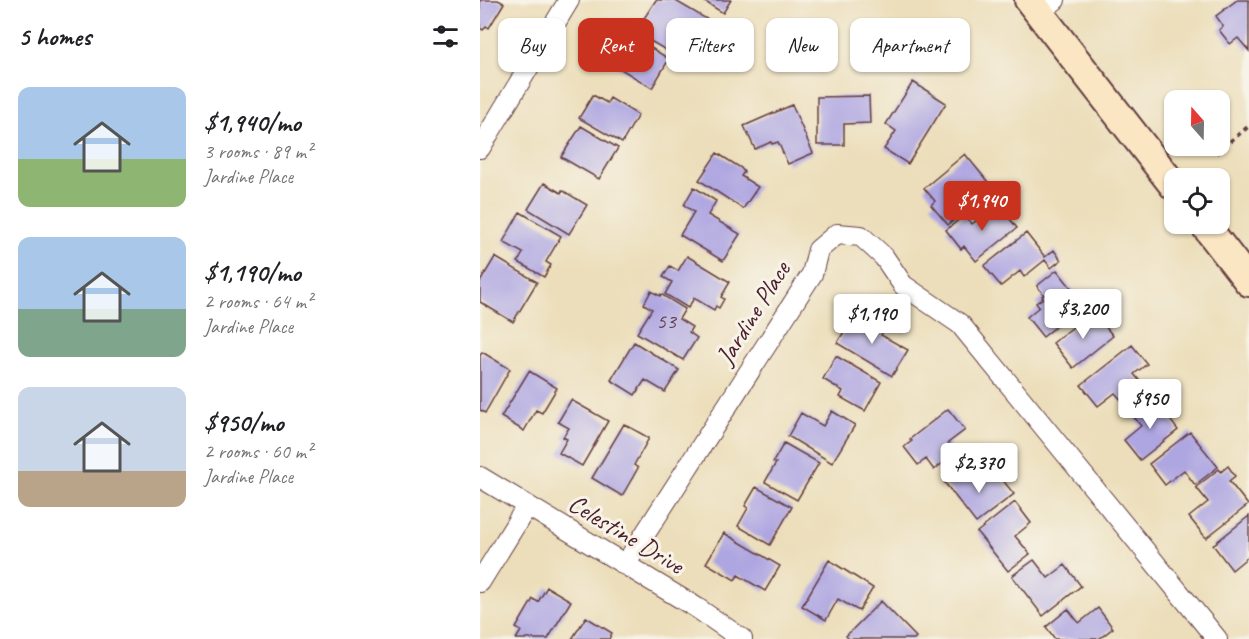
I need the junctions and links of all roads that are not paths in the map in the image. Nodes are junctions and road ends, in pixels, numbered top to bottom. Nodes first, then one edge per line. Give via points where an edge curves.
1 (569, 0) edge
2 (1041, 4) edge
3 (480, 148) edge
4 (1164, 172) edge
5 (1212, 234) edge
6 (1249, 282) edge
7 (480, 477) edge
8 (527, 506) junction
9 (625, 565) junction
10 (480, 582) edge
11 (742, 639) edge
12 (1217, 639) edge

1 - 3 street
2 - 4 main road
5 - 6 main road
7 - 8 street, Celestine Drive
8 - 9 street, Celestine Drive
8 - 10 street
9 - 11 street, Celestine Drive
9 - 12 street, Jardine Place via 812,274 818,250 837,234 861,236 884,256 903,285 960,324

